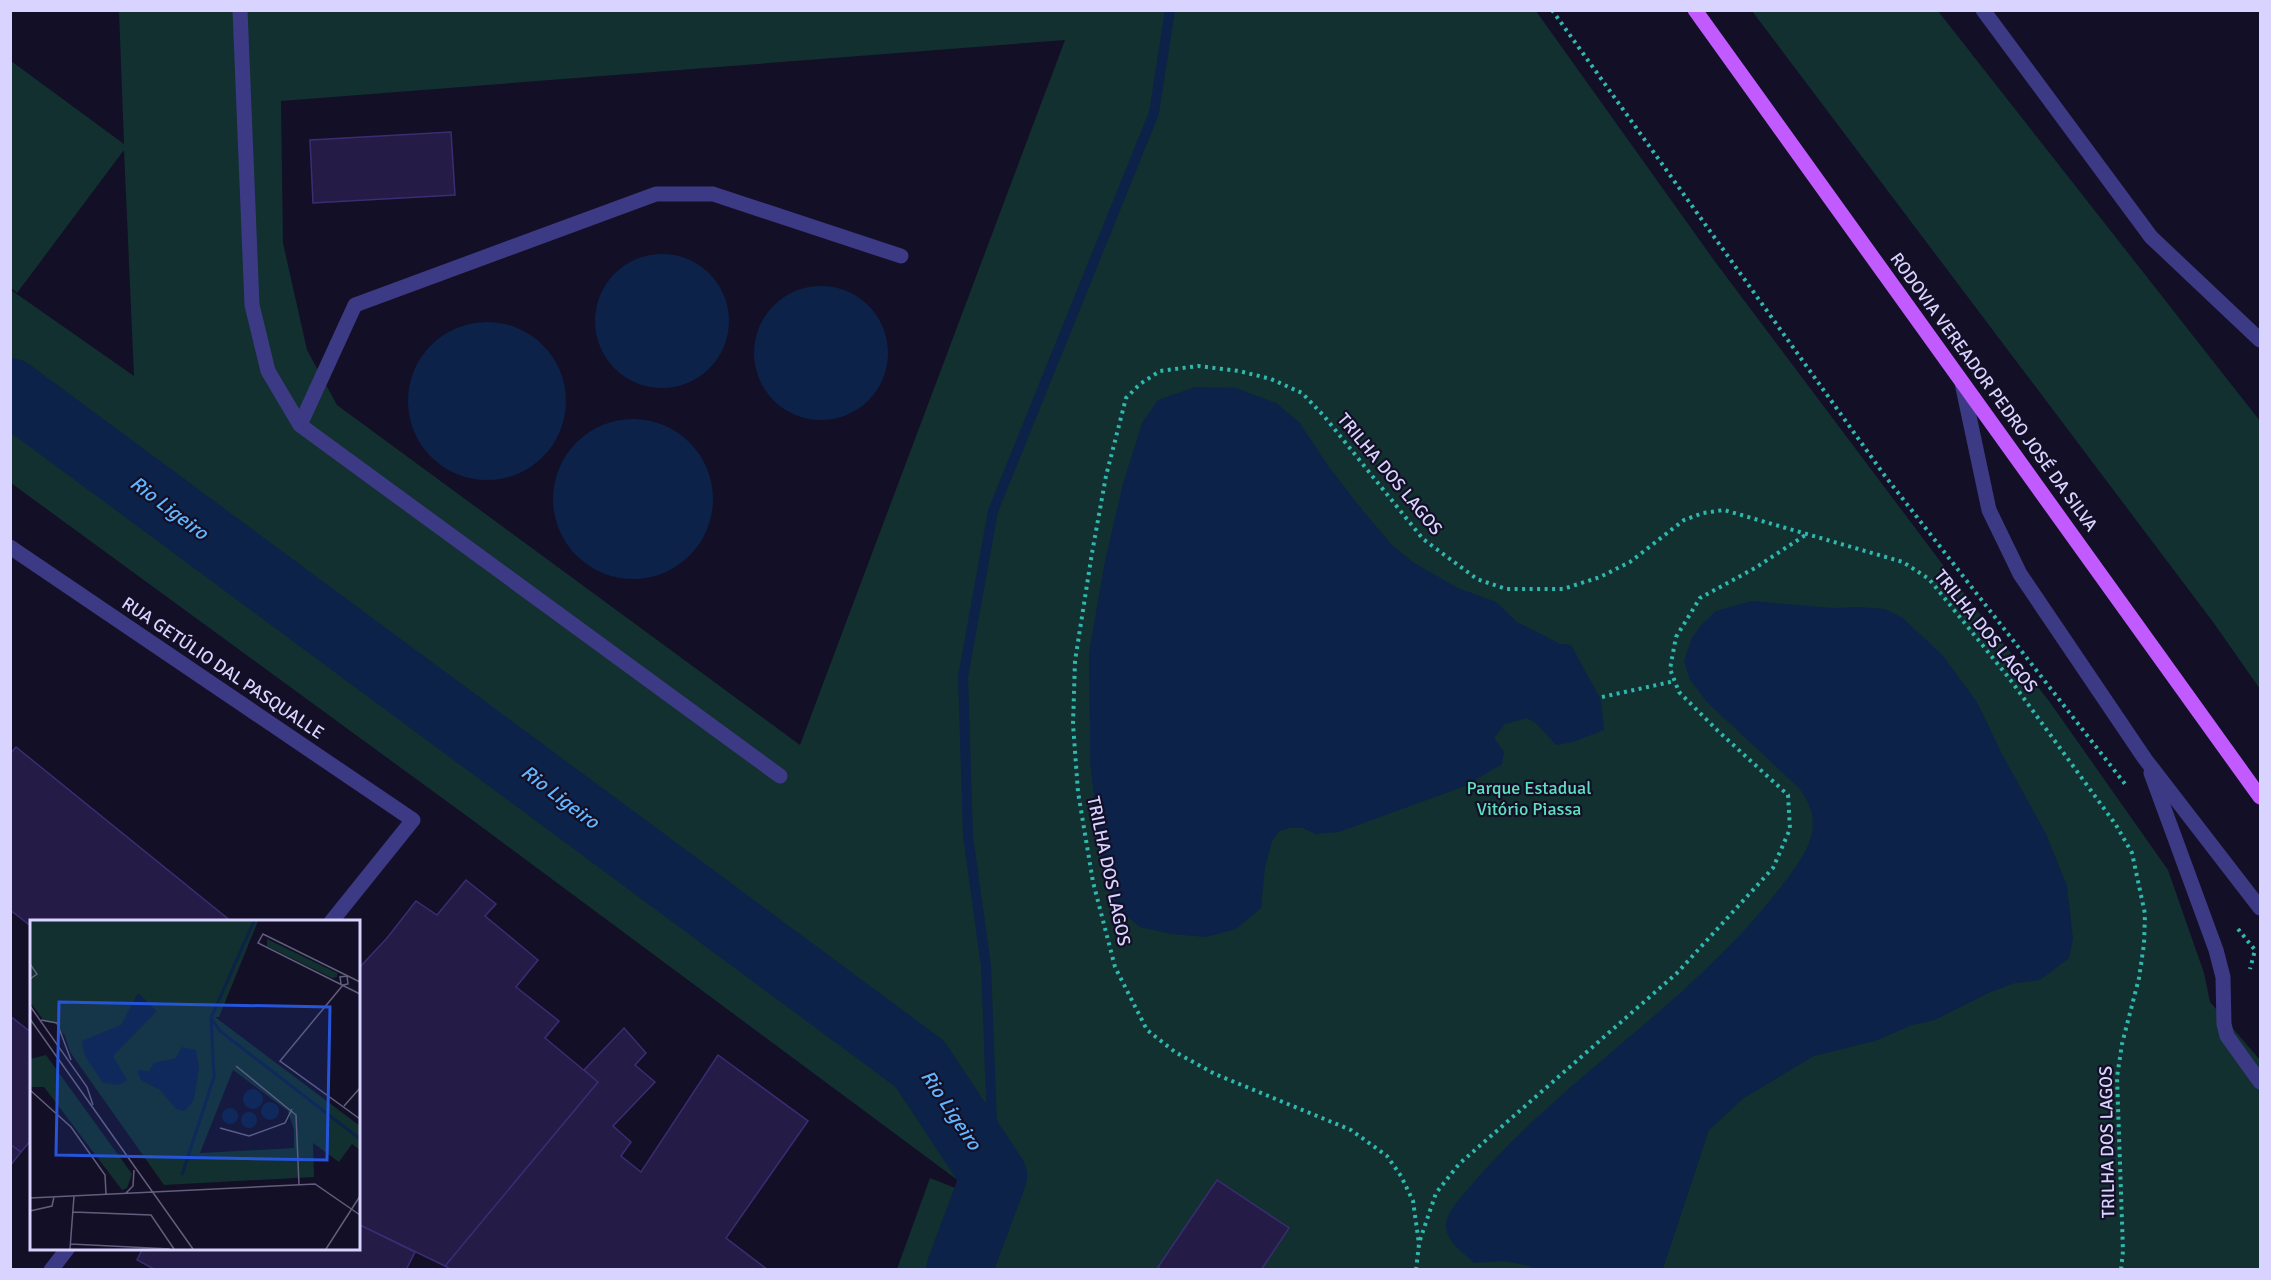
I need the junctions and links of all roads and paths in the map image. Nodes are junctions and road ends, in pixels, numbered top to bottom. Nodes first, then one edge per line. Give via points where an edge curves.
1 (240, 10) edge
2 (1552, 10) edge
3 (1695, 10) edge
4 (1983, 10) edge
5 (901, 256) dead end
6 (2260, 340) edge
7 (1962, 383) junction
8 (300, 425) junction
9 (1807, 534) junction
10 (10, 547) edge
11 (1675, 681) junction
12 (1602, 697) dead end
13 (2145, 759) junction
14 (780, 776) dead end
15 (2131, 792) dead end
16 (2260, 797) edge
17 (2260, 908) edge
18 (333, 920) edge
19 (2233, 922) dead end
20 (2249, 972) dead end
21 (2260, 1082) edge
22 (1419, 1244) junction
23 (66, 1250) edge
24 (51, 1269) edge
25 (1416, 1269) edge
26 (2121, 1269) edge

1 - 8 street via 252,305 268,371
2 - 15 path via 1885,476
3 - 7 main road, RODOVIA VEREADOR PEDRO JOSÉ DA SILVA
4 - 6 street via 2151,237
5 - 8 street via 713,194 656,194 355,305
7 - 13 street via 1989,510 2020,574
7 - 16 main road, RODOVIA VEREADOR PEDRO JOSÉ DA SILVA
8 - 14 street
9 - 11 path via 1700,598 1676,637 1670,669
9 - 22 path, TRILHA DOS LAGOS via 1724,510 1703,513 1684,520 1630,562 1600,577 1563,589 1506,589 1477,579 1423,539 1302,393 1271,379 1198,366 1160,371 1126,398 1090,563 1075,661 1073,724 1078,792 1093,882 1115,967 1146,1030 1175,1052 1215,1074 1351,1130 1387,1156 1413,1201
9 - 26 path, TRILHA DOS LAGOS via 1903,562 1929,579 2009,678 2116,825 2132,853 2145,914 2145,934 2117,1077
10 - 18 street, RUA GETÚLIO DAL PASQUALLE via 413,820
11 - 12 path
11 - 22 path via 1679,692 1788,795 1790,829 1773,868 1677,973 1459,1164 1436,1193
13 - 17 street
13 - 21 street via 2216,950 2223,976 2226,1036
19 - 20 path via 2255,950
22 - 25 path, TRILHA DOS LAGOS
23 - 24 street

